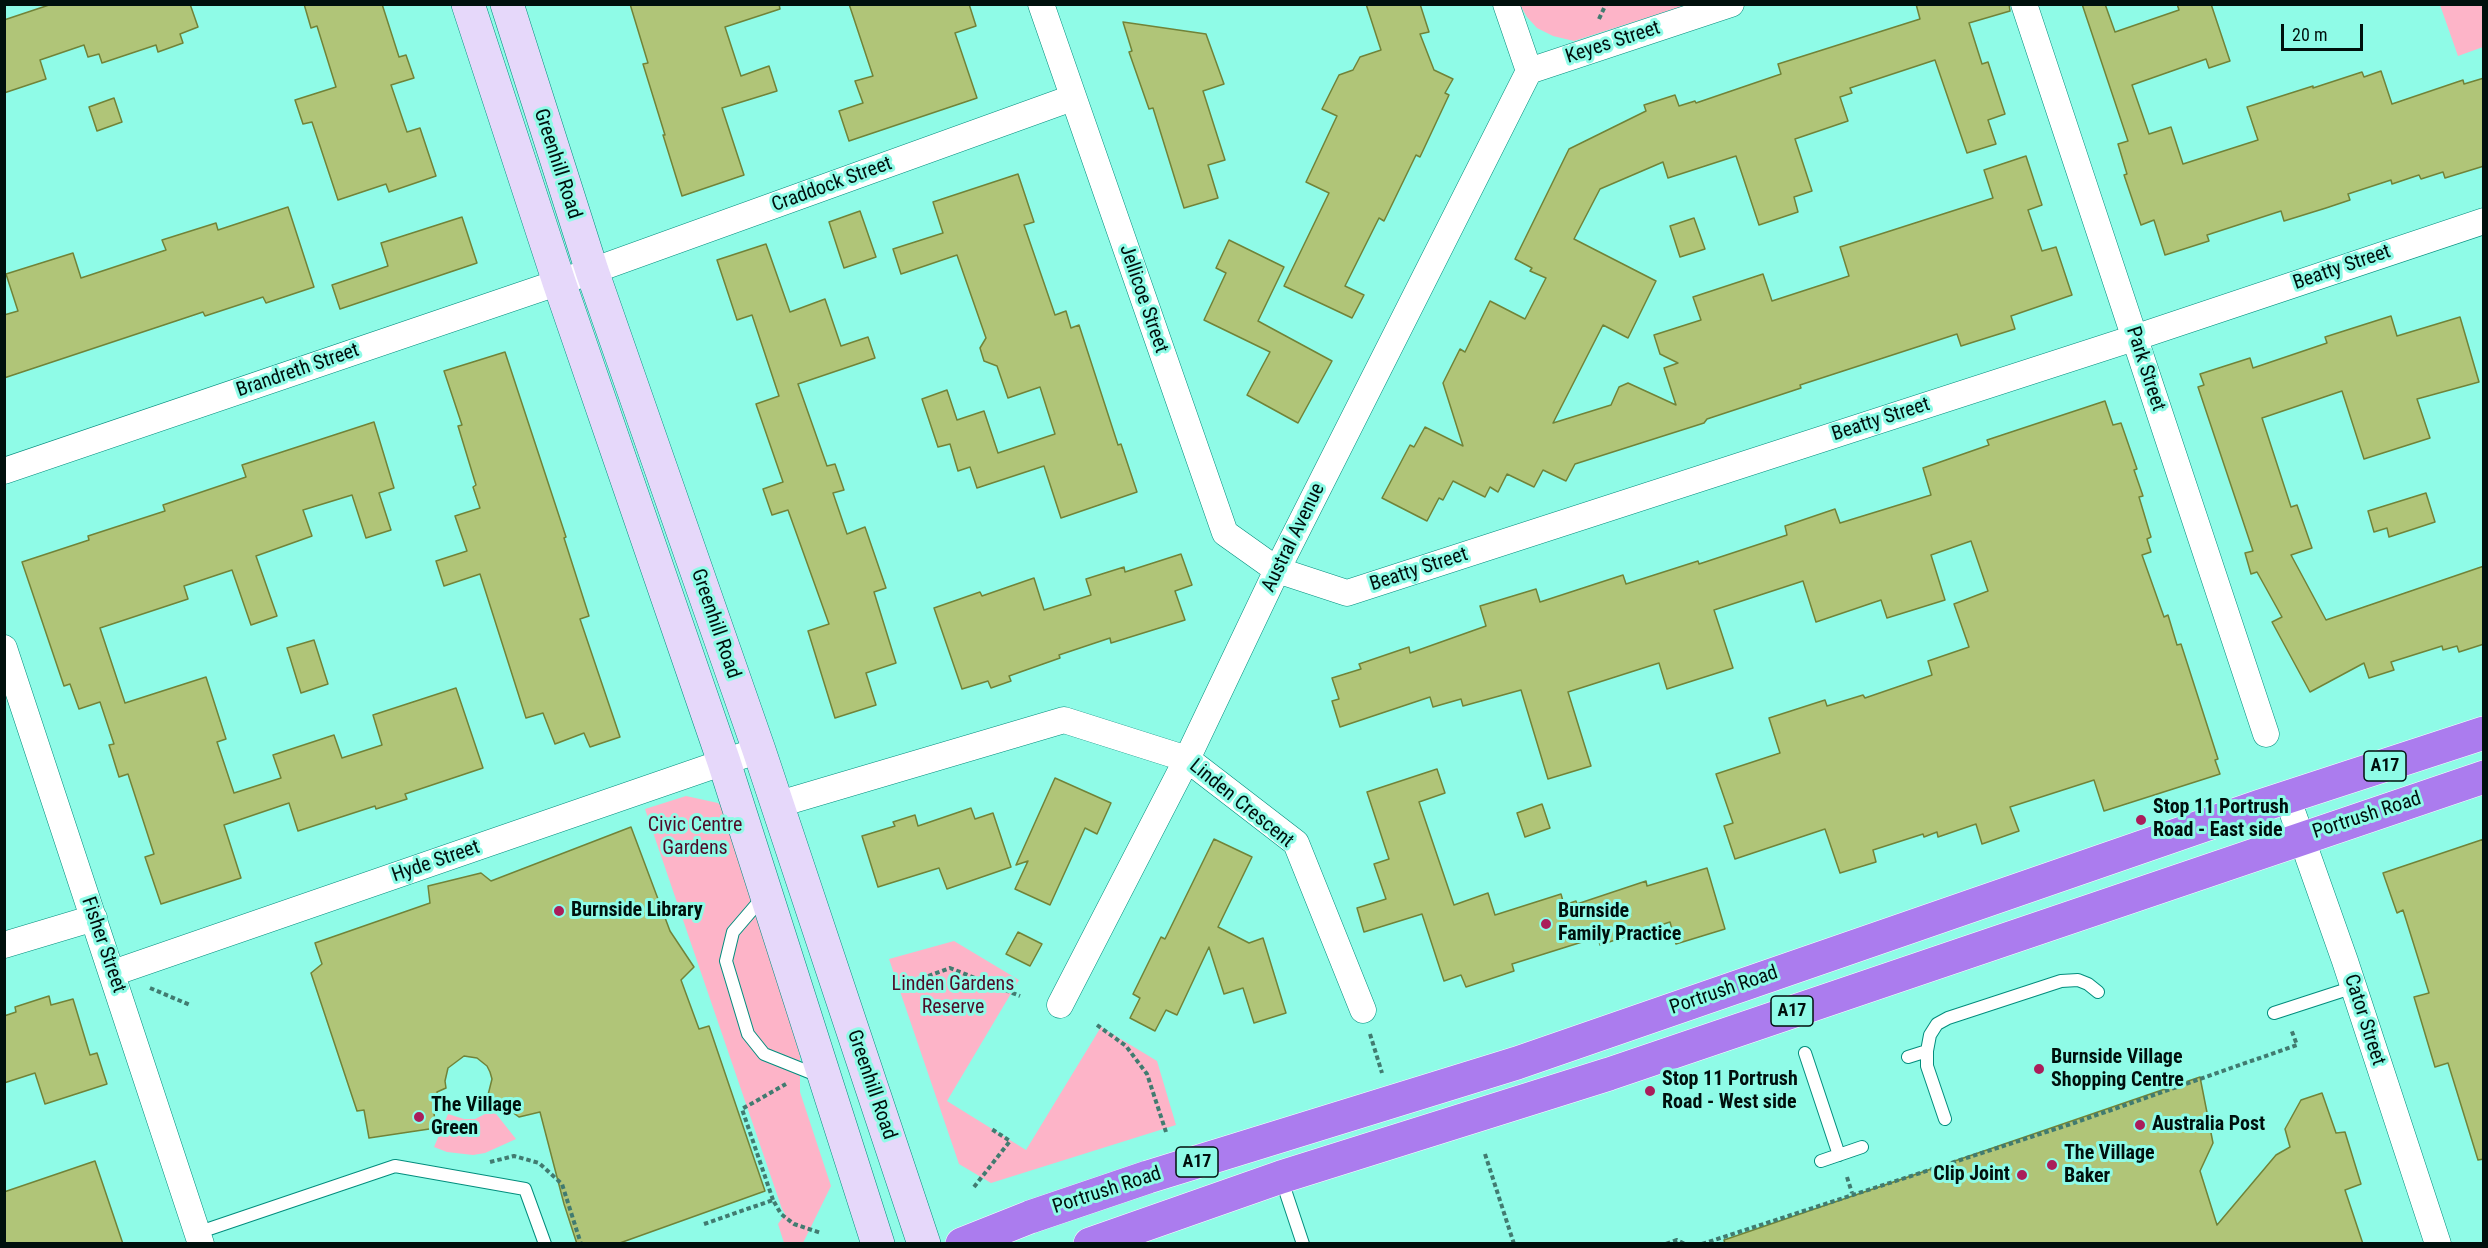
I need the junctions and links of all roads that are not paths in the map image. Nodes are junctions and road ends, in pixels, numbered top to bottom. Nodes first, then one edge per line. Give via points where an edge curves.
1 (468, 4) edge
2 (507, 4) edge
3 (1041, 4) edge
4 (1506, 4) edge
5 (1731, 4) edge
6 (2024, 4) edge
7 (1529, 71) junction
8 (1072, 98) junction
9 (2484, 221) edge
10 (592, 271) junction
11 (559, 282) junction
12 (2134, 338) junction
13 (4, 471) edge
14 (1277, 570) junction
15 (4, 648) edge
16 (2484, 733) edge
17 (2266, 734) dead end
18 (759, 750) junction
19 (1187, 759) junction
20 (724, 762) junction
21 (2484, 777) edge
22 (2287, 797) junction
23 (776, 805) junction
24 (2301, 838) junction
25 (765, 894) junction
26 (94, 918) junction
27 (4, 945) edge
28 (113, 973) junction
29 (2354, 987) junction
30 (2098, 992) dead end
31 (1060, 1005) dead end
32 (1362, 1010) road end
33 (2274, 1012) dead end
34 (1927, 1051) junction
35 (1805, 1053) dead end
36 (1908, 1057) dead end
37 (823, 1078) junction
38 (1945, 1119) dead end
39 (1862, 1147) dead end
40 (1839, 1155) junction
41 (1821, 1161) dead end
42 (1281, 1177) junction
43 (199, 1238) edge
44 (545, 1244) edge
45 (878, 1244) edge
46 (924, 1244) edge
47 (962, 1244) edge
48 (1090, 1244) edge
49 (1303, 1244) edge
50 (2438, 1244) edge

1 - 11 main road, Greenhill Road
2 - 10 main road, Greenhill Road
3 - 8 street, Jellicoe Street
4 - 7 street
5 - 7 street, Keyes Street
6 - 12 street, Park Street
7 - 14 street, Austral Avenue
8 - 10 street, Craddock Street
8 - 14 street, Jellicoe Street via 1225,533
9 - 12 street, Beatty Street
10 - 11 street, Brandreth Street
10 - 18 main road, Greenhill Road
11 - 13 street, Brandreth Street
11 - 20 main road, Greenhill Road
12 - 14 street, Beatty Street via 1347,593
12 - 17 street, Park Street
14 - 19 street, Austral Avenue
15 - 26 street, Fisher Street
16 - 22 highway, Portrush Road / A17
18 - 20 street, Hyde Street
18 - 23 main road, Greenhill Road
19 - 23 street, Linden Crescent via 1064,720
19 - 31 street, Austral Avenue
19 - 32 street, Linden Crescent via 1296,843
20 - 25 main road, Greenhill Road
20 - 28 street, Hyde Street
21 - 24 highway, Portrush Road / A17
22 - 24 street, Cator Street
22 - 47 highway, Portrush Road / A17 via 1517,1063 1148,1177
23 - 46 main road, Greenhill Road
24 - 29 street, Cator Street
24 - 42 highway, Portrush Road / A17 via 1609,1074
25 - 37 main road, Greenhill Road
25 - 37 lane via 733,932 726,962 748,1034 764,1054
26 - 27 street
26 - 28 street, Fisher Street
28 - 43 street, Fisher Street
29 - 33 lane
29 - 50 street, Cator Street
30 - 34 lane via 2078,980 2061,981 1948,1018 1937,1024 1930,1035
34 - 36 lane
34 - 38 lane via 1927,1065
35 - 40 lane
37 - 45 main road, Greenhill Road
39 - 40 lane
40 - 41 lane
42 - 48 highway, Portrush Road / A17
42 - 49 lane
43 - 44 lane via 395,1166 525,1189

